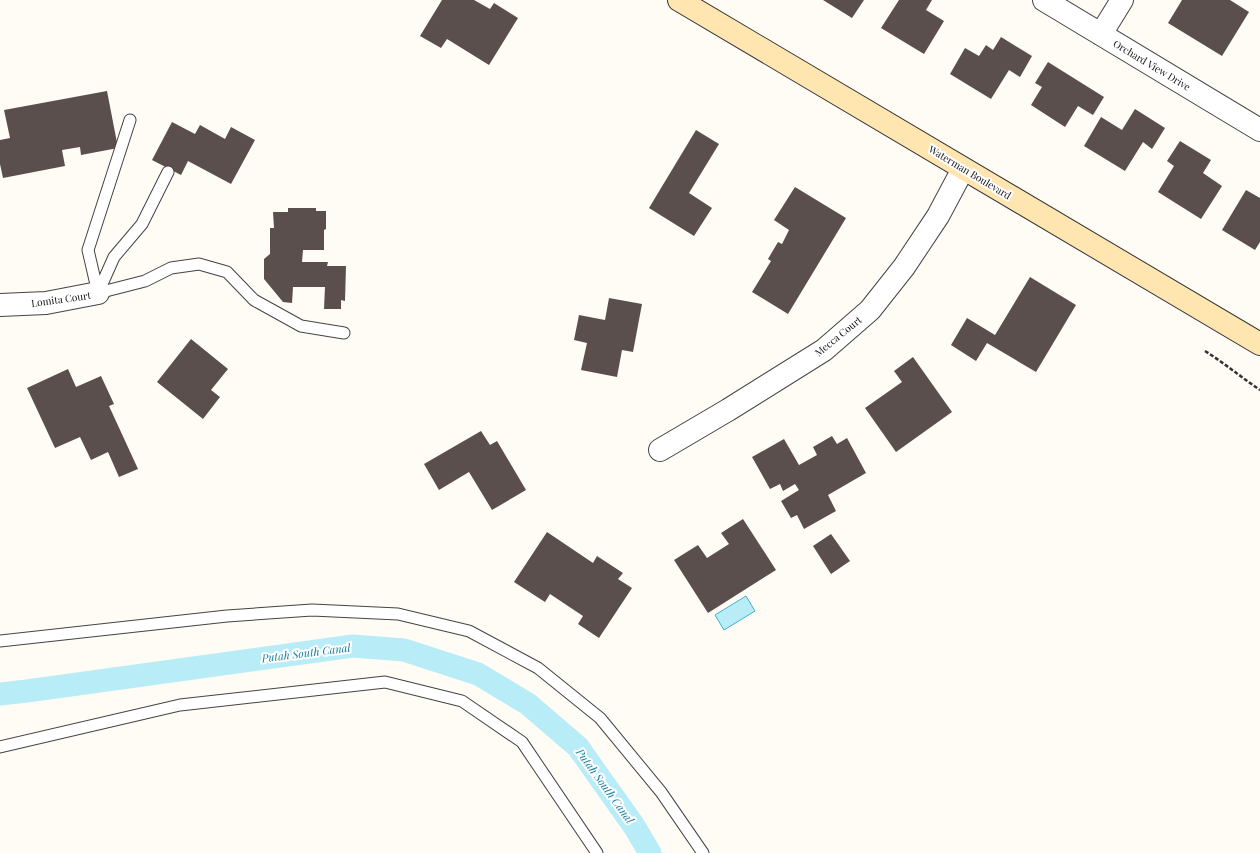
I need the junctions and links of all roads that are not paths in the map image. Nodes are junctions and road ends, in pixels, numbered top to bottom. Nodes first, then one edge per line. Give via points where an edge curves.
1 (679, 0) edge
2 (1044, 0) edge
3 (1122, 0) edge
4 (1102, 34) junction
5 (130, 120) dead end
6 (1260, 130) edge
7 (963, 169) junction
8 (168, 172) dead end
9 (98, 294) junction
10 (0, 305) edge
11 (344, 333) dead end
12 (1260, 344) edge
13 (660, 450) dead end
14 (0, 641) edge
15 (0, 747) edge
16 (597, 853) edge
17 (703, 853) edge

1 - 7 main road, Waterman Boulevard
2 - 4 street, Orchard View Drive
3 - 4 street
4 - 6 street, Orchard View Drive
5 - 9 lane via 88,250
7 - 12 main road, Waterman Boulevard
7 - 13 street, Mecca Court via 938,216 904,267 870,310 824,350
8 - 9 lane via 142,224 114,257
9 - 10 street, Lomita Court via 46,303
9 - 11 lane via 145,281 171,268 199,264 227,272 254,300 301,326
14 - 17 lane via 227,616 312,610 398,614 469,631 538,668 600,718 661,792
15 - 16 lane via 180,705 385,682 462,701 522,742

